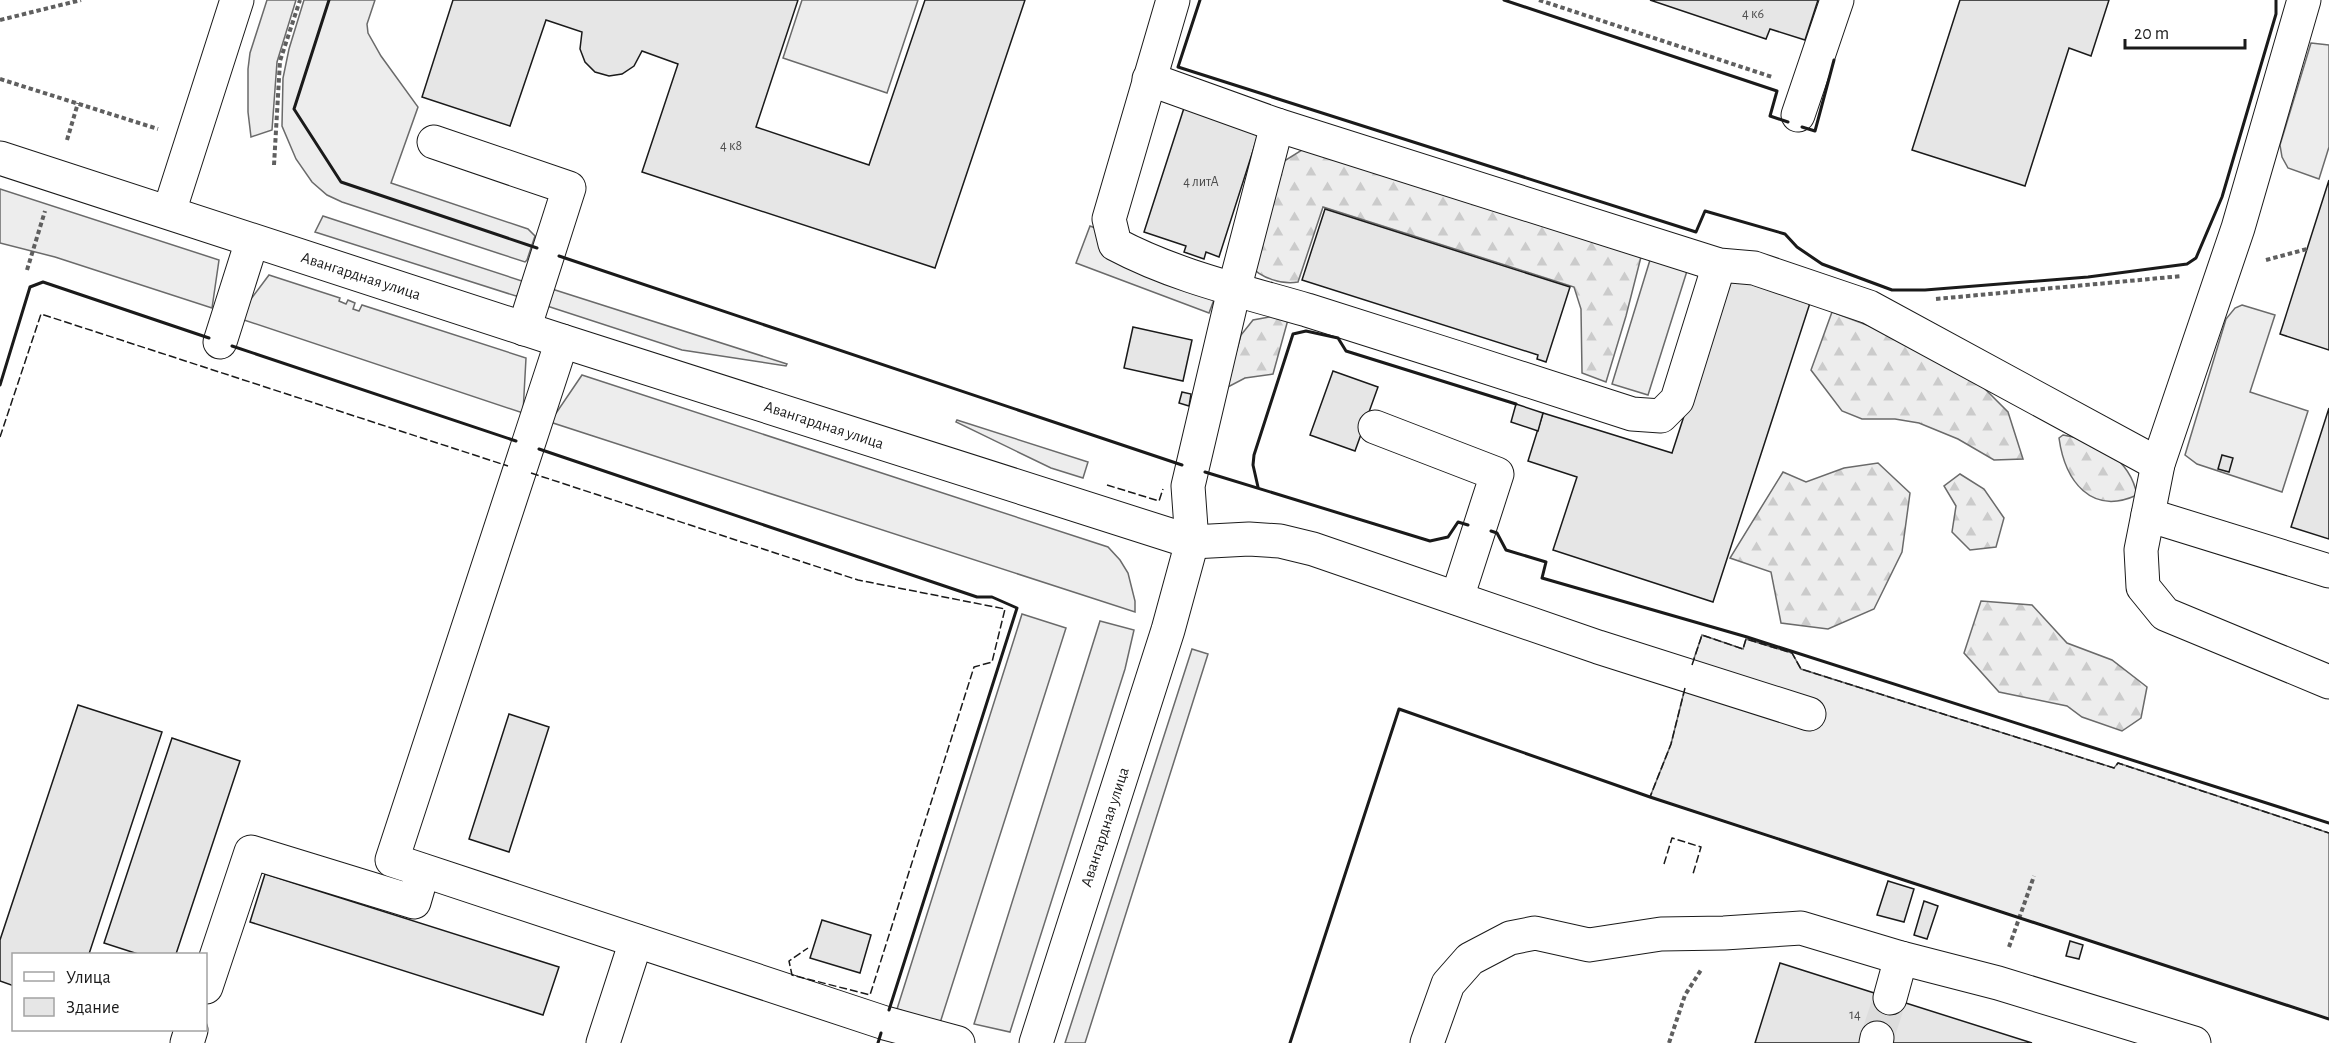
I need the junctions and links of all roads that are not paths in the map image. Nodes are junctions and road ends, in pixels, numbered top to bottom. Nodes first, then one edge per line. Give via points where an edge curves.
1 (237, 0) edge
2 (1173, 0) edge
3 (1838, 0) edge
4 (2304, 0) edge
5 (1149, 79) junction
6 (1802, 102) road end
7 (1277, 125) junction
8 (434, 142) dead end
9 (0, 158) edge
10 (169, 212) junction
11 (252, 241) junction
12 (1719, 265) junction
13 (1234, 290) junction
14 (524, 329) junction
15 (562, 341) junction
16 (220, 342) dead end
17 (1375, 427) dead end
18 (2158, 464) junction
19 (2163, 520) junction
20 (1192, 542) junction
21 (2329, 571) edge
22 (1457, 598) junction
23 (2329, 682) edge
24 (1809, 714) dead end
25 (423, 871) junction
26 (636, 941) junction
27 (1901, 958) junction
28 (207, 984) edge
29 (1890, 998) tunnel mouth
30 (603, 1043) edge
31 (958, 1043) edge
32 (1036, 1043) edge
33 (1427, 1043) edge
34 (2194, 1043) edge

1 - 10 street
2 - 5 street
3 - 6 street
4 - 18 street via 2224,272
5 - 7 street
5 - 13 street via 1109,219 1115,244
7 - 12 street
7 - 13 street
8 - 14 street via 569,188
9 - 10 street, Авангардная улица
10 - 11 street, Авангардная улица
11 - 14 street, Авангардная улица
11 - 16 street
12 - 13 street via 1677,400 1661,416 1632,414
12 - 18 street via 1754,268 1869,306
13 - 20 street via 1188,486
14 - 15 street, Авангардная улица
15 - 20 street, Авангардная улица
15 - 25 street via 392,860
17 - 22 street via 1497,474
18 - 19 street
19 - 21 street
19 - 23 street via 2141,550 2144,587 2165,614
20 - 22 street via 1280,541
20 - 32 street, Авангардная улица via 1168,630
22 - 24 street
25 - 26 street
25 - 28 street via 414,903 251,852
26 - 30 street
26 - 31 street
27 - 29 street
27 - 33 street via 1801,928 1661,934 1589,945 1535,933 1509,938 1470,958 1448,984
27 - 34 street via 1998,982

